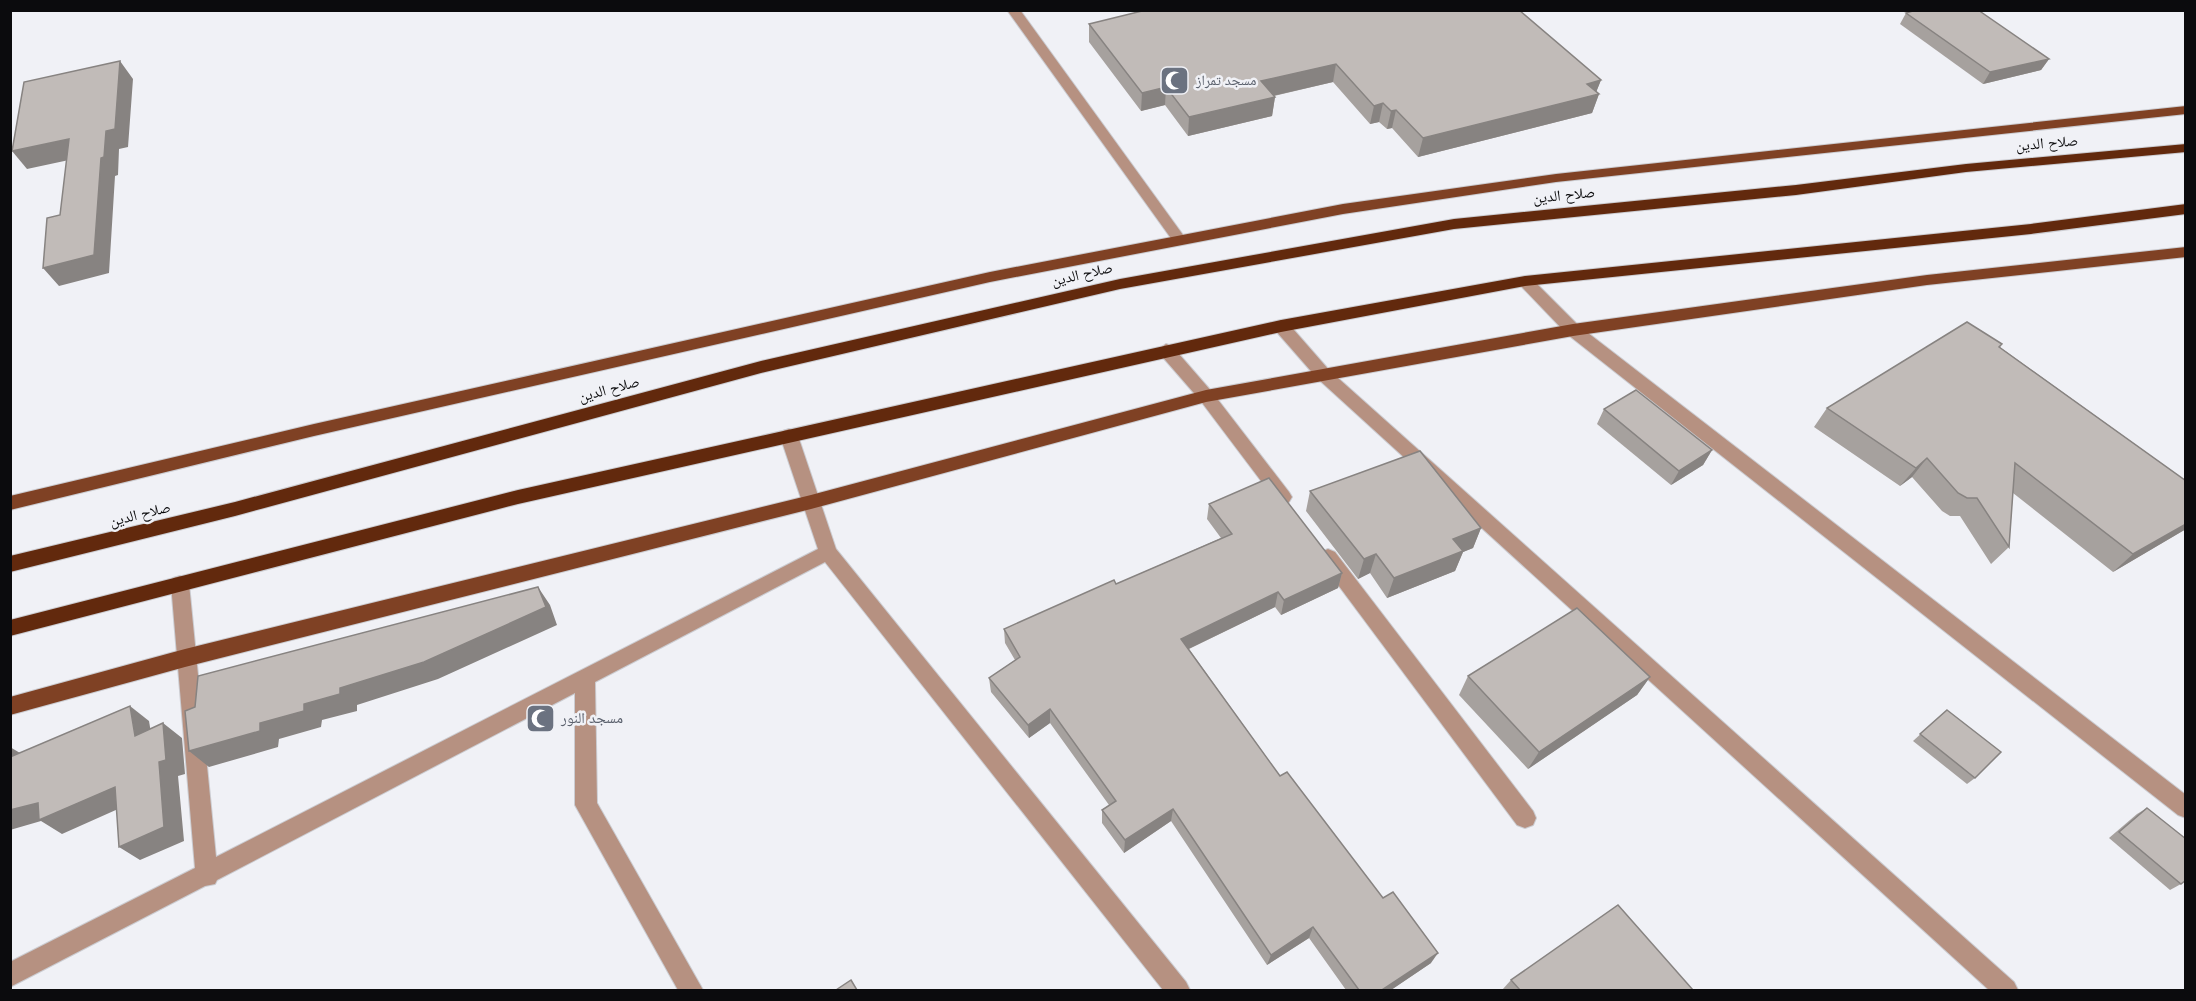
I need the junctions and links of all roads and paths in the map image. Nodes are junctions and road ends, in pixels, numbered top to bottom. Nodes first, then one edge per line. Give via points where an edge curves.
1 (1013, 10) edge
2 (2186, 110) edge
3 (2186, 148) edge
4 (2186, 209) edge
5 (1178, 238) junction
6 (2186, 252) edge
7 (1525, 281) junction
8 (1281, 326) junction
9 (1573, 330) junction
10 (1166, 350) junction
11 (1323, 374) junction
12 (1206, 396) junction
13 (789, 436) junction
14 (10, 502) edge
15 (811, 502) junction
16 (1291, 508) edge
17 (1320, 546) edge
18 (828, 552) junction
19 (10, 564) edge
20 (180, 584) junction
21 (10, 628) edge
22 (185, 658) junction
23 (585, 677) junction
24 (10, 706) edge
25 (2186, 808) edge
26 (1525, 818) dead end
27 (207, 876) junction
28 (10, 975) edge
29 (691, 990) edge
30 (1178, 990) edge
31 (2007, 990) edge

1 - 5 street
2 - 5 main road via 1556,178 1343,208
3 - 19 highway, صلاح الدين via 1454,224 1120,284 761,367 235,509
4 - 7 highway via 2031,229
5 - 14 main road via 978,279
6 - 9 main road via 1927,280
7 - 8 highway
7 - 9 street
8 - 10 highway
8 - 11 street
9 - 11 main road
9 - 25 street
10 - 12 street
10 - 13 highway
11 - 12 main road
11 - 31 street
12 - 15 main road
12 - 16 street
13 - 15 street
13 - 20 highway via 518,497
15 - 18 street
15 - 22 main road
17 - 26 street
18 - 23 street
18 - 30 street
20 - 21 highway
20 - 22 street
22 - 24 main road
22 - 27 street
23 - 27 street
23 - 29 street via 586,805
27 - 28 street

